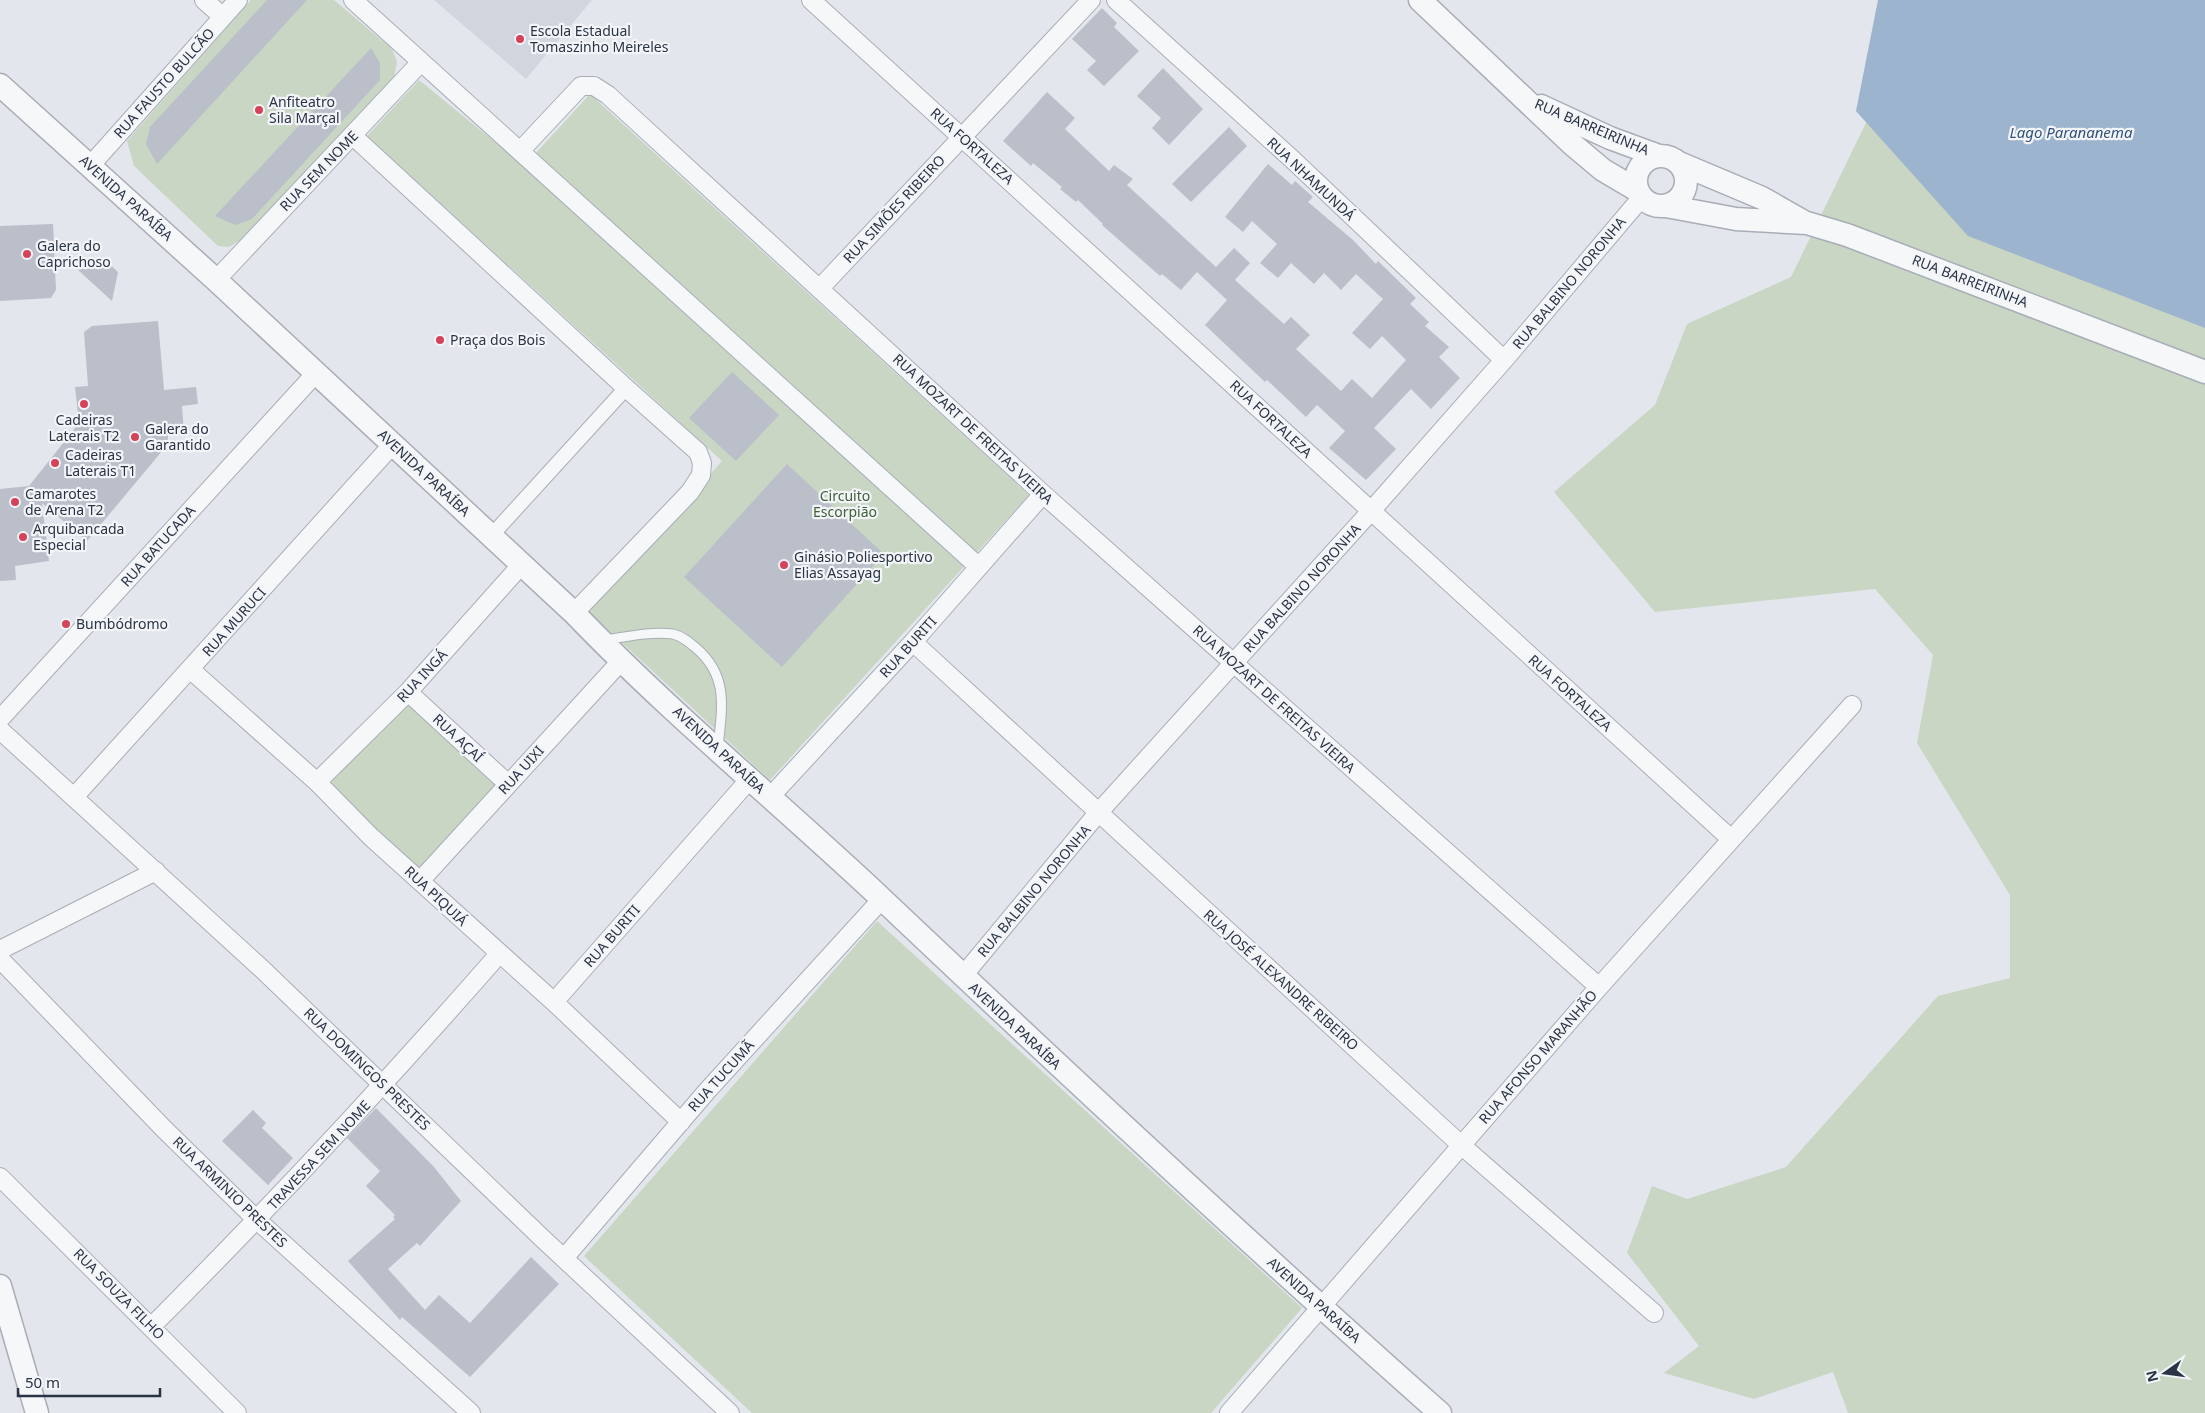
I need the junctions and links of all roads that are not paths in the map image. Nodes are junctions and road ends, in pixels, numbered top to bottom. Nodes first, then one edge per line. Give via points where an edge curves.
1 (204, 0) edge
2 (238, 0) edge
3 (353, 0) edge
4 (811, 0) edge
5 (1091, 0) edge
6 (1116, 0) edge
7 (1420, 0) edge
8 (222, 17) junction
9 (421, 62) junction
10 (0, 85) edge
11 (1524, 98) junction
12 (353, 136) junction
13 (962, 136) junction
14 (520, 151) junction
15 (1669, 160) junction
16 (90, 166) junction
17 (1639, 194) junction
18 (1666, 206) junction
19 (1807, 224) junction
20 (216, 280) junction
21 (820, 288) junction
22 (1504, 360) junction
23 (2205, 372) edge
24 (316, 373) junction
25 (626, 388) junction
26 (393, 444) junction
27 (1043, 494) junction
28 (1371, 511) junction
29 (492, 536) junction
30 (522, 564) junction
31 (979, 567) junction
32 (574, 613) junction
33 (600, 640) junction
34 (913, 642) junction
35 (622, 660) junction
36 (1234, 664) junction
37 (191, 670) junction
38 (408, 692) junction
39 (1852, 706) dead end
40 (0, 720) edge
41 (0, 730) edge
42 (718, 750) junction
43 (749, 780) junction
44 (317, 782) junction
45 (508, 784) junction
46 (74, 797) junction
47 (770, 797) junction
48 (1098, 813) junction
49 (1731, 839) junction
50 (156, 871) junction
51 (420, 881) junction
52 (882, 899) junction
53 (0, 950) edge
54 (499, 954) junction
55 (0, 959) edge
56 (962, 977) junction
57 (1599, 987) junction
58 (554, 1002) junction
59 (384, 1086) junction
60 (681, 1122) junction
61 (1461, 1145) junction
62 (0, 1177) edge
63 (258, 1221) junction
64 (565, 1257) junction
65 (0, 1286) edge
66 (1322, 1308) junction
67 (1654, 1313) dead end
68 (152, 1326) junction
69 (37, 1413) edge
70 (238, 1413) edge
71 (471, 1413) edge
72 (730, 1413) edge
73 (1230, 1413) edge
74 (1440, 1413) edge

1 - 8 street
2 - 8 street, RUA FAUSTO BULCÃO
3 - 9 street
4 - 13 street, RUA FORTALEZA
5 - 13 street, RUA SIMÕES RIBEIRO
6 - 22 street, RUA NHAMUNDÁ via 1293,160
7 - 11 street, RUA BARREIRINHA
8 - 16 street, RUA FAUSTO BULCÃO
9 - 12 street, RUA SEM NOME
9 - 14 street
10 - 16 street, AVENIDA PARAÍBA
11 - 15 street, RUA BARREIRINHA via 1610,138
11 - 17 street, RUA BARREIRINHA via 1594,163
12 - 20 street, RUA SEM NOME
12 - 25 street
13 - 21 street, RUA SIMÕES RIBEIRO
13 - 28 street, RUA FORTALEZA
14 - 21 street, RUA MOZART DE FREITAS VIEIRA via 578,88 594,86 615,101
14 - 31 street
15 - 17 street, RUA BARREIRINHA via 1642,163 1635,180
15 - 18 street via 1684,172 1686,183 1676,201
15 - 19 street, RUA BARREIRINHA via 1762,198
16 - 20 street, AVENIDA PARAÍBA
17 - 18 street, RUA BARREIRINHA via 1648,203
17 - 22 street, RUA BALBINO NORONHA
18 - 19 street, RUA BARREIRINHA via 1736,219
19 - 23 street, RUA BARREIRINHA via 1847,235
20 - 24 street, AVENIDA PARAÍBA
21 - 27 street, RUA MOZART DE FREITAS VIEIRA
22 - 28 street, RUA BALBINO NORONHA
24 - 26 street, AVENIDA PARAÍBA
24 - 40 street, RUA BATUCADA
25 - 29 street
25 - 32 street via 698,452 702,475 676,509
26 - 29 street, AVENIDA PARAÍBA
26 - 37 street, RUA MURUCI
27 - 31 street, RUA BURITI
27 - 36 street, RUA MOZART DE FREITAS VIEIRA
28 - 36 street, RUA BALBINO NORONHA
28 - 49 street, RUA FORTALEZA
29 - 30 street, AVENIDA PARAÍBA
30 - 32 street, AVENIDA PARAÍBA
30 - 38 street, RUA INGÁ
31 - 34 street, RUA BURITI
32 - 33 street, AVENIDA PARAÍBA
33 - 35 street, AVENIDA PARAÍBA
33 - 42 lane via 670,634 685,639 703,654 716,671 721,687
34 - 47 street, RUA BURITI
34 - 48 street, RUA JOSÉ ALEXANDRE RIBEIRO
35 - 42 street, AVENIDA PARAÍBA
35 - 45 street, RUA UIXI
36 - 48 street, RUA BALBINO NORONHA
36 - 57 street, RUA MOZART DE FREITAS VIEIRA
37 - 44 street, RUA PIQUIÁ
37 - 46 street, RUA MURUCI
38 - 44 street, RUA INGÁ
38 - 45 street, RUA AÇAÍ
39 - 49 street, RUA AFONSO MARANHÃO
41 - 46 street, RUA DOMINGOS PRESTES
42 - 43 street, AVENIDA PARAÍBA
43 - 47 street, AVENIDA PARAÍBA
43 - 58 street, RUA BURITI
44 - 51 street, RUA PIQUIÁ
45 - 51 street, RUA UIXI
46 - 50 street, RUA DOMINGOS PRESTES
47 - 52 street, AVENIDA PARAÍBA
48 - 56 street, RUA BALBINO NORONHA
48 - 61 street, RUA JOSÉ ALEXANDRE RIBEIRO
49 - 57 street, RUA AFONSO MARANHÃO
50 - 53 street
50 - 59 street, RUA DOMINGOS PRESTES
51 - 54 street, RUA PIQUIÁ
52 - 56 street, AVENIDA PARAÍBA
52 - 60 street, RUA TUCUMÃ
54 - 58 street, RUA PIQUIÁ
54 - 59 street, TRAVESSA SEM NOME
55 - 63 street, RUA ARMINIO PRESTES
56 - 66 street, AVENIDA PARAÍBA
57 - 61 street, RUA AFONSO MARANHÃO
58 - 60 street, RUA PIQUIÁ
59 - 63 street, TRAVESSA SEM NOME
59 - 64 street, RUA DOMINGOS PRESTES
60 - 64 street, RUA TUCUMÃ
61 - 66 street, RUA AFONSO MARANHÃO
61 - 67 street, RUA JOSÉ ALEXANDRE RIBEIRO
62 - 68 street, RUA SOUZA FILHO
63 - 68 street, TRAVESSA SEM NOME
63 - 71 street, RUA ARMINIO PRESTES
64 - 72 street, RUA DOMINGOS PRESTES
65 - 69 street
66 - 73 street, RUA AFONSO MARANHÃO
66 - 74 street, AVENIDA PARAÍBA
68 - 70 street, RUA SOUZA FILHO

